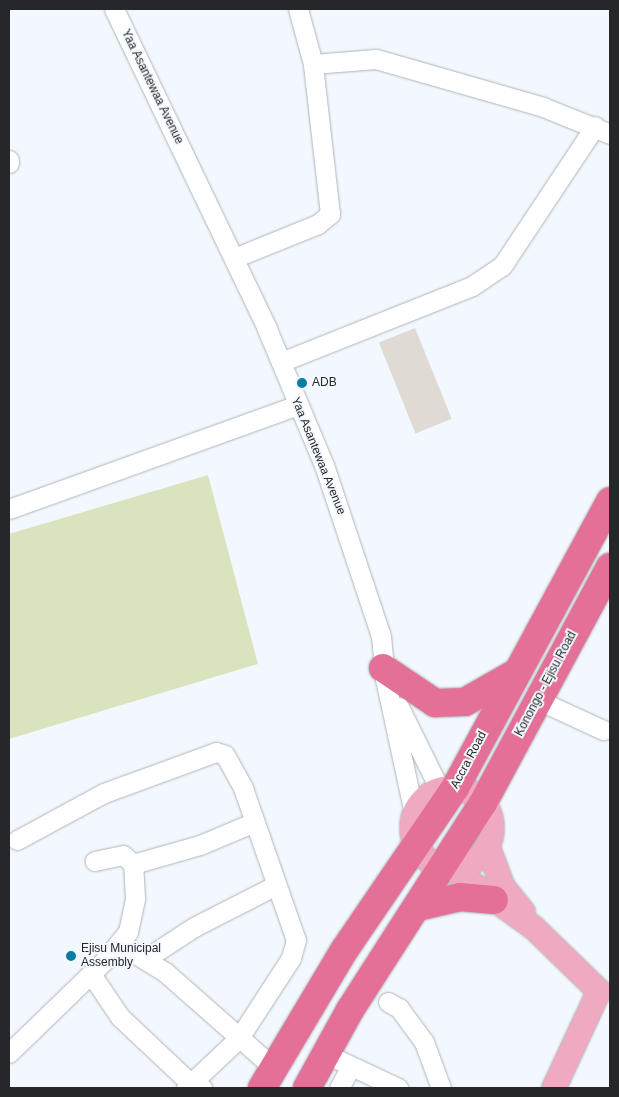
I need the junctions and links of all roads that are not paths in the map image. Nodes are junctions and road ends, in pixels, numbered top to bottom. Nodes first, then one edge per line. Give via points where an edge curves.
1 (114, 9) edge
2 (298, 9) edge
3 (313, 64) junction
4 (602, 130) edge
5 (234, 258) junction
6 (281, 362) junction
7 (298, 405) junction
8 (610, 501) edge
9 (9, 509) edge
10 (610, 567) edge
11 (517, 672) junction
12 (384, 674) junction
13 (538, 700) junction
14 (603, 730) dead end
15 (447, 789) junction
16 (483, 803) junction
17 (414, 813) junction
18 (252, 823) junction
19 (12, 840) edge
20 (416, 847) junction
21 (488, 847) junction
22 (95, 861) dead end
23 (133, 864) junction
24 (448, 869) junction
25 (276, 885) junction
26 (494, 900) junction
27 (418, 907) junction
28 (534, 928) junction
29 (119, 944) junction
30 (145, 959) junction
31 (91, 974) junction
32 (605, 990) edge
33 (388, 1002) dead end
34 (239, 1038) junction
35 (9, 1053) edge
36 (326, 1054) junction
37 (350, 1068) junction
38 (268, 1078) edge
39 (194, 1087) edge
40 (391, 1087) edge
41 (307, 1088) edge
42 (339, 1088) edge
43 (441, 1088) edge
44 (554, 1088) edge

1 - 5 street, Yaa Asantewaa Avenue
2 - 3 street
3 - 4 street via 376,59
3 - 5 street via 330,214 318,224
4 - 6 street via 502,266 472,286
5 - 6 street, Yaa Asantewaa Avenue
6 - 7 street, Yaa Asantewaa Avenue
7 - 9 street
7 - 12 street, Yaa Asantewaa Avenue via 361,570 381,636
8 - 11 highway, Accra Road
10 - 13 highway, Konongo - Ejisu Road
11 - 12 highway via 465,702 434,703
11 - 15 highway, Accra Road
12 - 15 street
12 - 17 street, Yaa Asantewaa Avenue
13 - 14 street
13 - 16 highway, Konongo - Ejisu Road
15 - 16 main road
15 - 17 main road via 429,795
15 - 20 highway, Accra Road
16 - 21 main road via 492,824
16 - 24 highway, Konongo - Ejisu Road
17 - 20 main road via 411,829
18 - 19 street via 234,770 225,755 216,752 104,793
18 - 23 street via 200,845
18 - 25 street
20 - 24 main road via 426,860
20 - 38 highway, Accra Road via 308,1008
21 - 24 main road via 473,863
21 - 28 main road via 504,887
22 - 23 street via 123,855
23 - 29 street via 135,899 128,932
24 - 26 main road
24 - 27 highway, Konongo - Ejisu Road
25 - 30 street via 194,927
25 - 34 street via 296,940 291,958
26 - 27 highway via 460,897
26 - 28 main road
27 - 36 highway, Konongo - Ejisu Road
28 - 32 main road
29 - 30 street
29 - 31 street
30 - 34 street
31 - 35 street
31 - 39 street via 120,1017
32 - 44 main road
33 - 43 street via 399,1008 424,1042
34 - 38 street
34 - 39 street
36 - 37 street
36 - 41 highway, Konongo - Ejisu Road
37 - 40 street
37 - 42 street

